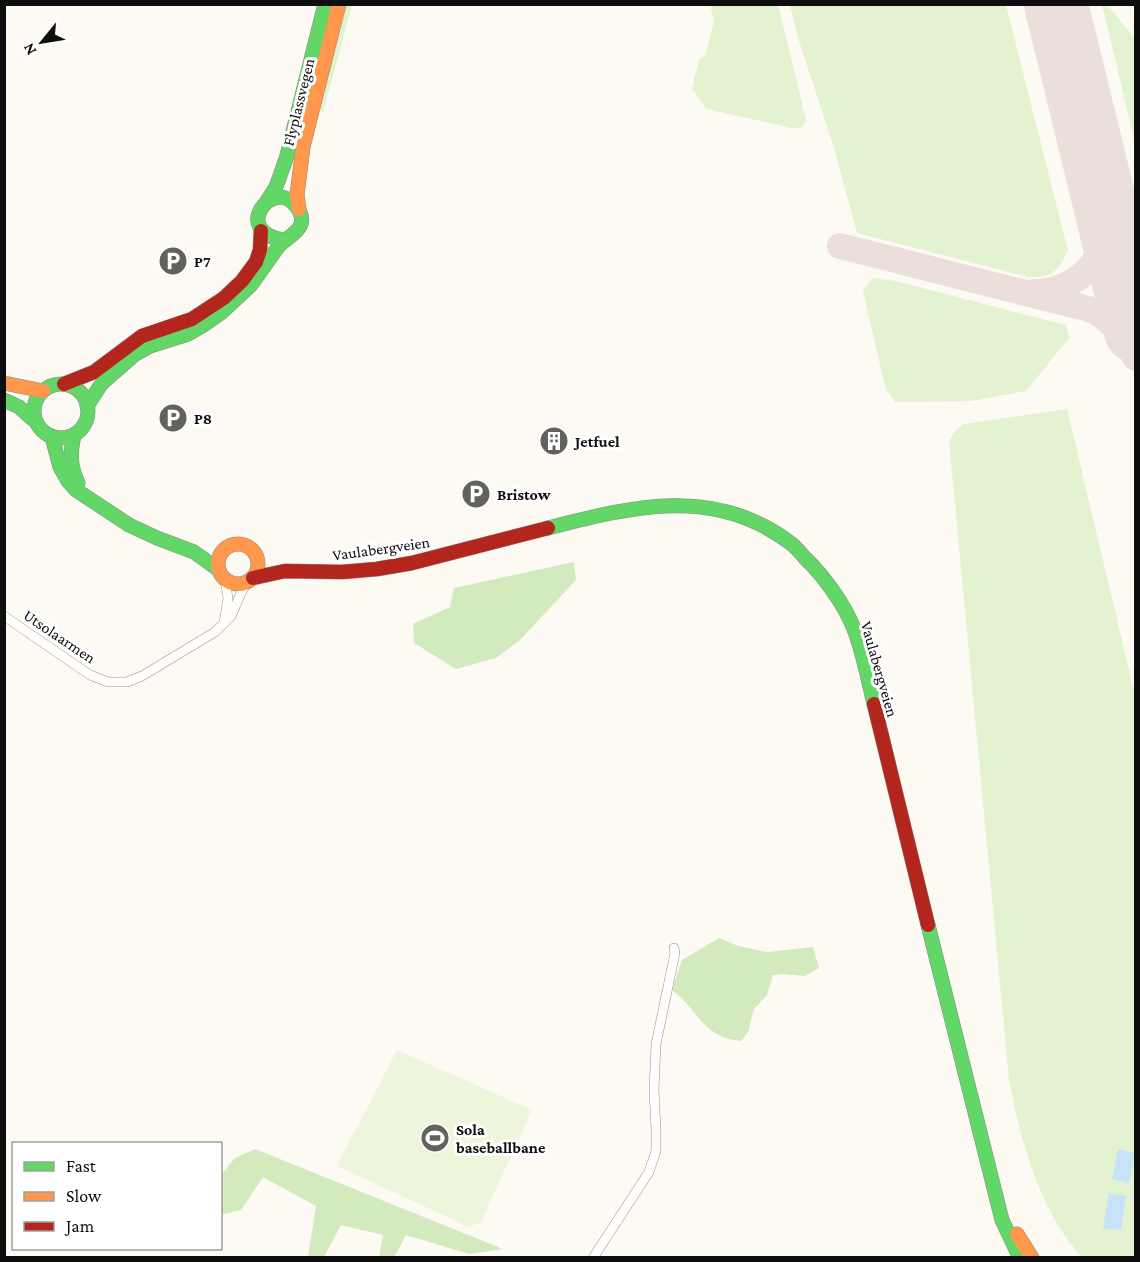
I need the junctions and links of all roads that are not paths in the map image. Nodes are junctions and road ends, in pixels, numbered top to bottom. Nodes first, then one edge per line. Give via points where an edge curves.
1 (325, 4) edge
2 (339, 4) edge
3 (267, 201) junction
4 (299, 209) junction
5 (261, 231) junction
6 (284, 240) junction
7 (4, 383) edge
8 (64, 384) junction
9 (43, 391) junction
10 (4, 400) edge
11 (87, 406) junction
12 (36, 422) junction
13 (74, 435) junction
14 (52, 437) junction
15 (87, 497) junction
16 (226, 548) junction
17 (194, 552) junction
18 (254, 552) junction
19 (285, 571) junction
20 (222, 574) junction
21 (250, 580) junction
22 (4, 616) edge
23 (224, 622) junction
24 (674, 948) dead end
25 (994, 1189) junction
26 (593, 1257) edge
27 (1020, 1257) edge
28 (1032, 1257) edge

1 - 3 main road, Flyplassvegen via 288,152
2 - 4 main road, Flyplassvegen via 303,147
3 - 4 main road via 285,198
3 - 5 main road via 258,216
4 - 6 main road via 300,226 292,237
5 - 6 main road via 267,237
5 - 8 main road via 256,262 218,302 181,323 141,336 91,374
6 - 11 main road via 232,304 187,334 143,349 102,384
7 - 9 main road
8 - 9 main road
8 - 11 main road via 75,388
9 - 12 main road via 36,400
10 - 12 main road
11 - 13 main road via 87,417
12 - 14 main road
13 - 14 main road
13 - 15 main road via 70,460
14 - 15 main road via 68,481
15 - 17 main road via 129,525
16 - 17 main road
16 - 18 main road via 241,544
16 - 20 main road via 219,560
17 - 20 main road
18 - 19 main road
18 - 21 main road via 258,565
19 - 21 main road, Vaulabergveien
19 - 25 main road, Vaulabergveien via 342,572 393,566 614,512 669,505 703,506 738,515 789,542 820,573 854,628
20 - 21 main road via 238,584
20 - 23 street via 228,599
21 - 23 street, Utsolaarmen
22 - 23 street, Utsolaarmen via 90,675 118,683 142,676 209,636
24 - 26 street via 656,1044 656,1151 649,1172
25 - 27 main road, Vaulabergveien via 1002,1220
25 - 28 main road, Vaulabergveien

